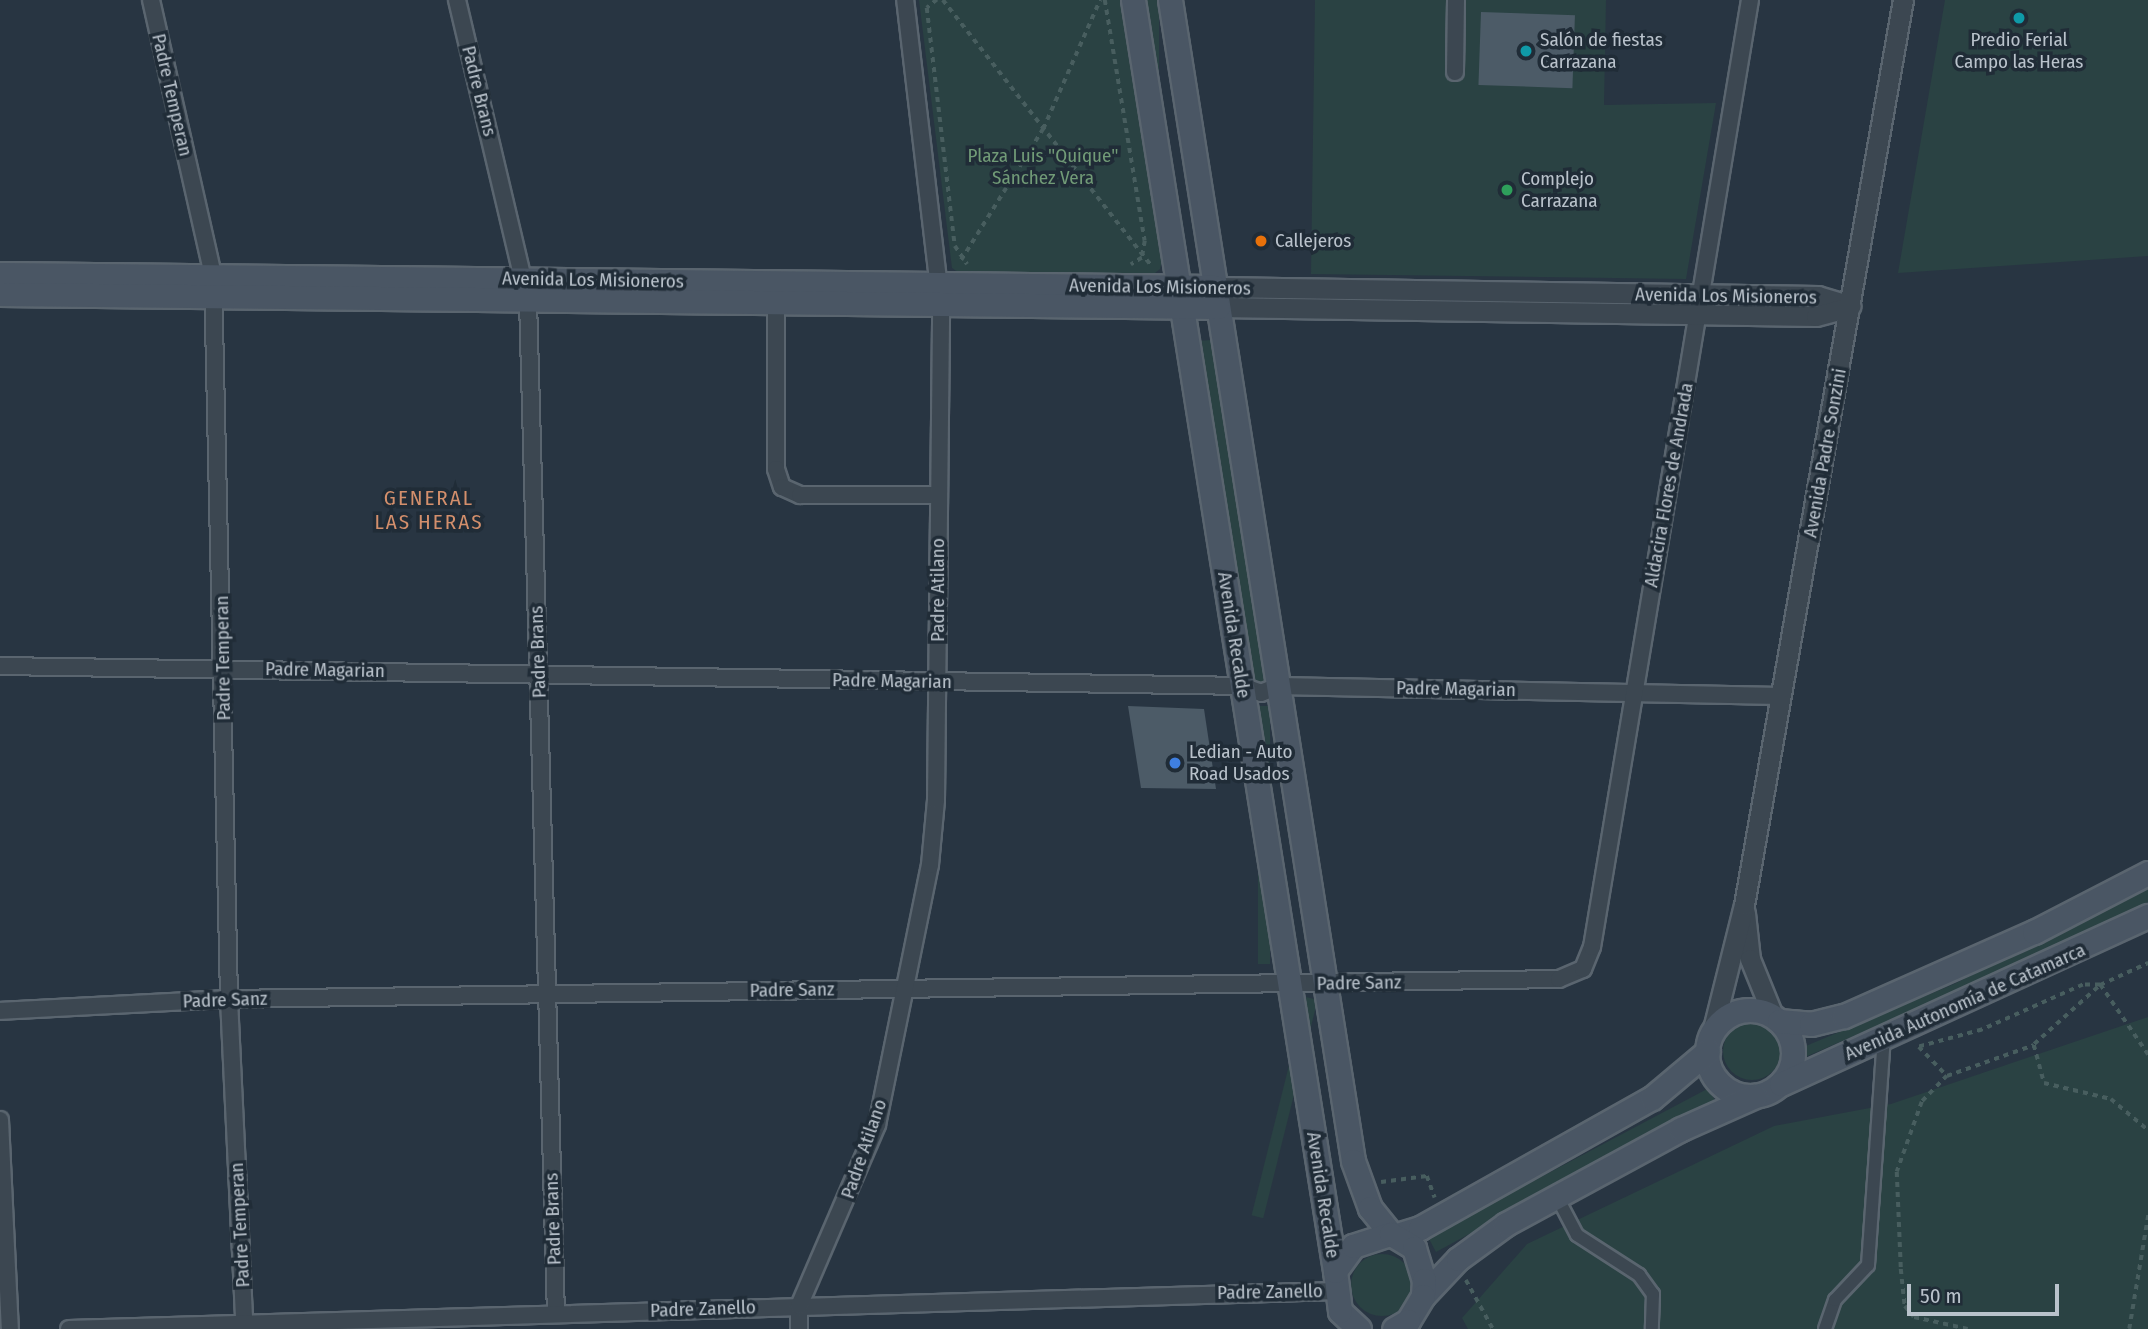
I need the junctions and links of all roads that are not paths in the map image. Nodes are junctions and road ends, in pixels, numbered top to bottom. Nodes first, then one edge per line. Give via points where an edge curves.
1 (151, 0) edge
2 (457, 0) edge
3 (905, 0) edge
4 (1133, 0) edge
5 (1170, 0) edge
6 (1456, 0) edge
7 (1750, 0) edge
8 (1903, 0) edge
9 (1455, 72) dead end
10 (0, 274) edge
11 (214, 287) junction
12 (526, 290) junction
13 (940, 294) junction
14 (0, 295) edge
15 (1701, 295) junction
16 (1181, 297) junction
17 (1216, 297) junction
18 (776, 303) junction
19 (1851, 306) junction
20 (1698, 314) junction
21 (938, 495) junction
22 (0, 666) edge
23 (223, 669) junction
24 (539, 673) junction
25 (938, 683) junction
26 (1278, 685) junction
27 (1242, 686) junction
28 (1633, 693) junction
29 (1781, 696) junction
30 (2148, 873) edge
31 (1744, 905) junction
32 (2148, 916) edge
33 (1583, 969) joint
34 (1289, 984) junction
35 (1325, 984) junction
36 (907, 989) junction
37 (546, 993) junction
38 (229, 999) junction
39 (0, 1011) edge
40 (1776, 1019) junction
41 (1884, 1038) junction
42 (1709, 1044) junction
43 (1781, 1084) junction
44 (1755, 1096) junction
45 (0, 1120) edge
46 (1556, 1195) junction
47 (1394, 1234) junction
48 (1423, 1296) junction
49 (1339, 1300) edge
50 (799, 1306) junction
51 (556, 1312) junction
52 (244, 1322) junction
53 (1402, 1326) edge
54 (10, 1329) edge
55 (69, 1329) edge
56 (799, 1329) edge
57 (1359, 1329) edge
58 (1652, 1329) edge
59 (1825, 1329) edge

1 - 11 street, Padre Temperan
2 - 12 street, Padre Brans
3 - 13 street, Padre Atilano
4 - 16 main road, Avenida Recalde
5 - 17 main road, Avenida Recalde
6 - 9 street
7 - 15 street, Aldacira Flores de Andrada
8 - 19 street, Avenida Padre Sonzini
10 - 11 main road, Avenida Los Misioneros
11 - 12 main road, Avenida Los Misioneros
11 - 14 main road, Avenida Los Misioneros
11 - 23 street, Padre Temperan
12 - 13 main road, Avenida Los Misioneros
12 - 18 main road, Avenida Los Misioneros
12 - 24 street, Padre Brans
13 - 16 main road, Avenida Los Misioneros
13 - 18 main road, Avenida Los Misioneros
13 - 21 street, Padre Atilano
15 - 17 street, Avenida Los Misioneros
15 - 19 street, Avenida Los Misioneros via 1818,296
15 - 20 street, Aldacira Flores de Andrada
16 - 17 main road, Avenida Los Misioneros
16 - 27 main road, Avenida Recalde
17 - 20 street, Avenida Los Misioneros
17 - 26 main road, Avenida Recalde
18 - 21 street via 776,469 782,487 800,495
19 - 20 street, Avenida Los Misioneros via 1816,316
19 - 29 street, Avenida Padre Sonzini
20 - 28 street, Aldacira Flores de Andrada
21 - 25 street, Padre Atilano
22 - 23 street, Padre Magarian
23 - 24 street, Padre Magarian
23 - 38 street, Padre Temperan
24 - 25 street, Padre Magarian
24 - 37 street, Padre Brans
25 - 27 street, Padre Magarian
25 - 36 street, Padre Atilano via 930,865
26 - 27 street, Padre Magarian via 1261,693
26 - 28 street, Padre Magarian
26 - 35 main road, Avenida Recalde
27 - 34 main road, Avenida Recalde
28 - 29 street, Padre Magarian
28 - 33 street, Aldacira Flores de Andrada via 1592,947
29 - 31 street, Avenida Padre Sonzini
30 - 40 main road, Avenida Autonomía de Catamarca via 2034,932 1844,1016 1811,1024
31 - 40 street, Avenida Padre Sonzini via 1750,959
31 - 42 street, Avenida Padre Sonzini
32 - 41 main road, Avenida Autonomía de Catamarca
33 - 35 street, Padre Sanz via 1559,979
34 - 35 street, Padre Sanz
34 - 36 street, Padre Sanz
34 - 49 main road, Avenida Recalde
35 - 47 main road, Avenida Recalde via 1353,1161 1370,1208
36 - 37 street, Padre Sanz
36 - 50 street, Padre Atilano via 877,1125
37 - 38 street, Padre Sanz
37 - 51 street, Padre Brans
38 - 39 street, Padre Sanz
38 - 52 street, Padre Temperan
40 - 42 main road via 1741,1011 1728,1016
40 - 43 main road via 1793,1044 1793,1058
41 - 43 main road, Avenida Autonomía de Catamarca
41 - 59 street via 1868,1265 1835,1300
42 - 44 main road via 1716,1079 1727,1089
42 - 47 main road via 1653,1098 1420,1228
43 - 44 main road
44 - 46 main road
45 - 54 street
46 - 48 main road via 1472,1247
46 - 58 street via 1577,1235 1639,1275 1653,1294
47 - 48 main road, Avenida Recalde via 1421,1262
47 - 49 main road via 1353,1246
48 - 53 main road
49 - 50 street, Padre Zanello
49 - 57 main road
50 - 51 street, Padre Zanello
50 - 56 street, Padre Atilano
51 - 52 street, Padre Zanello
52 - 55 street, Padre Zanello

